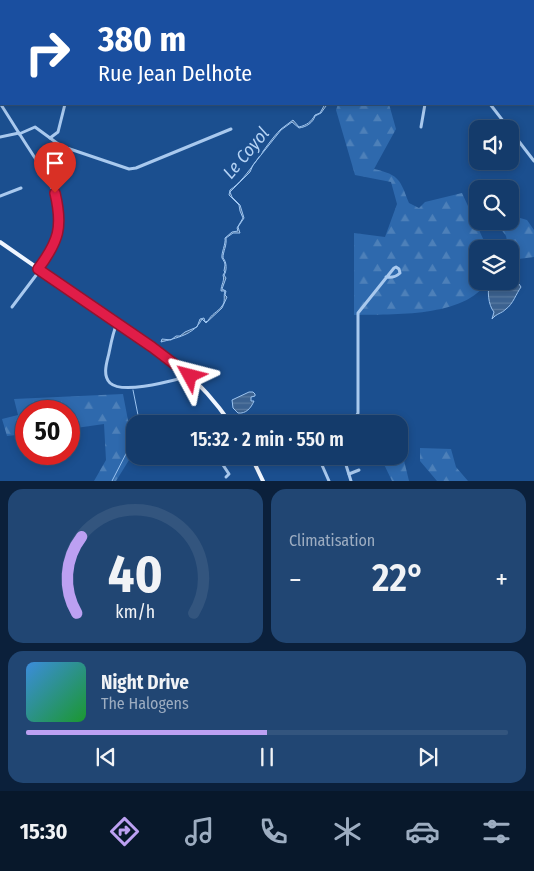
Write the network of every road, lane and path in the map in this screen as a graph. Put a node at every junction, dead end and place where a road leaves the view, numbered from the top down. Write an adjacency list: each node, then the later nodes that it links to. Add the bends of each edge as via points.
1 (1, 105): 7 (street)
2 (65, 105): 9 (street, via 58,132)
3 (424, 105): 5 (street)
4 (491, 105): 10 (street)
5 (421, 127)
6 (231, 129): 9 (street, via 136,168 60,146)
7 (19, 133): 8 (street); 9 (street, via 35,127); 14 (street, via 55,193 60,212 55,242)
8 (0, 138)
9 (50, 138)
10 (534, 160)
11 (22, 188): 12 (street)
12 (0, 196)
13 (0, 242): 14 (main road)
14 (39, 270): 16 (street); 17 (main road)
15 (386, 277): 20 (street, via 358,313)
16 (12, 308)
17 (117, 323): 18 (main road); 18 (street, via 106,368 111,384 132,387)
18 (190, 376): 19 (main road)
19 (225, 415)
20 (357, 415)
21 (223, 465): 27 (street, via 229,474)
22 (255, 465): 28 (main road)
23 (322, 465): 29 (street)
24 (344, 465): 26 (street)
25 (359, 470): 26 (street)
26 (349, 474): 30 (street)
27 (226, 477)
28 (263, 481)
29 (328, 481)
30 (351, 481)

